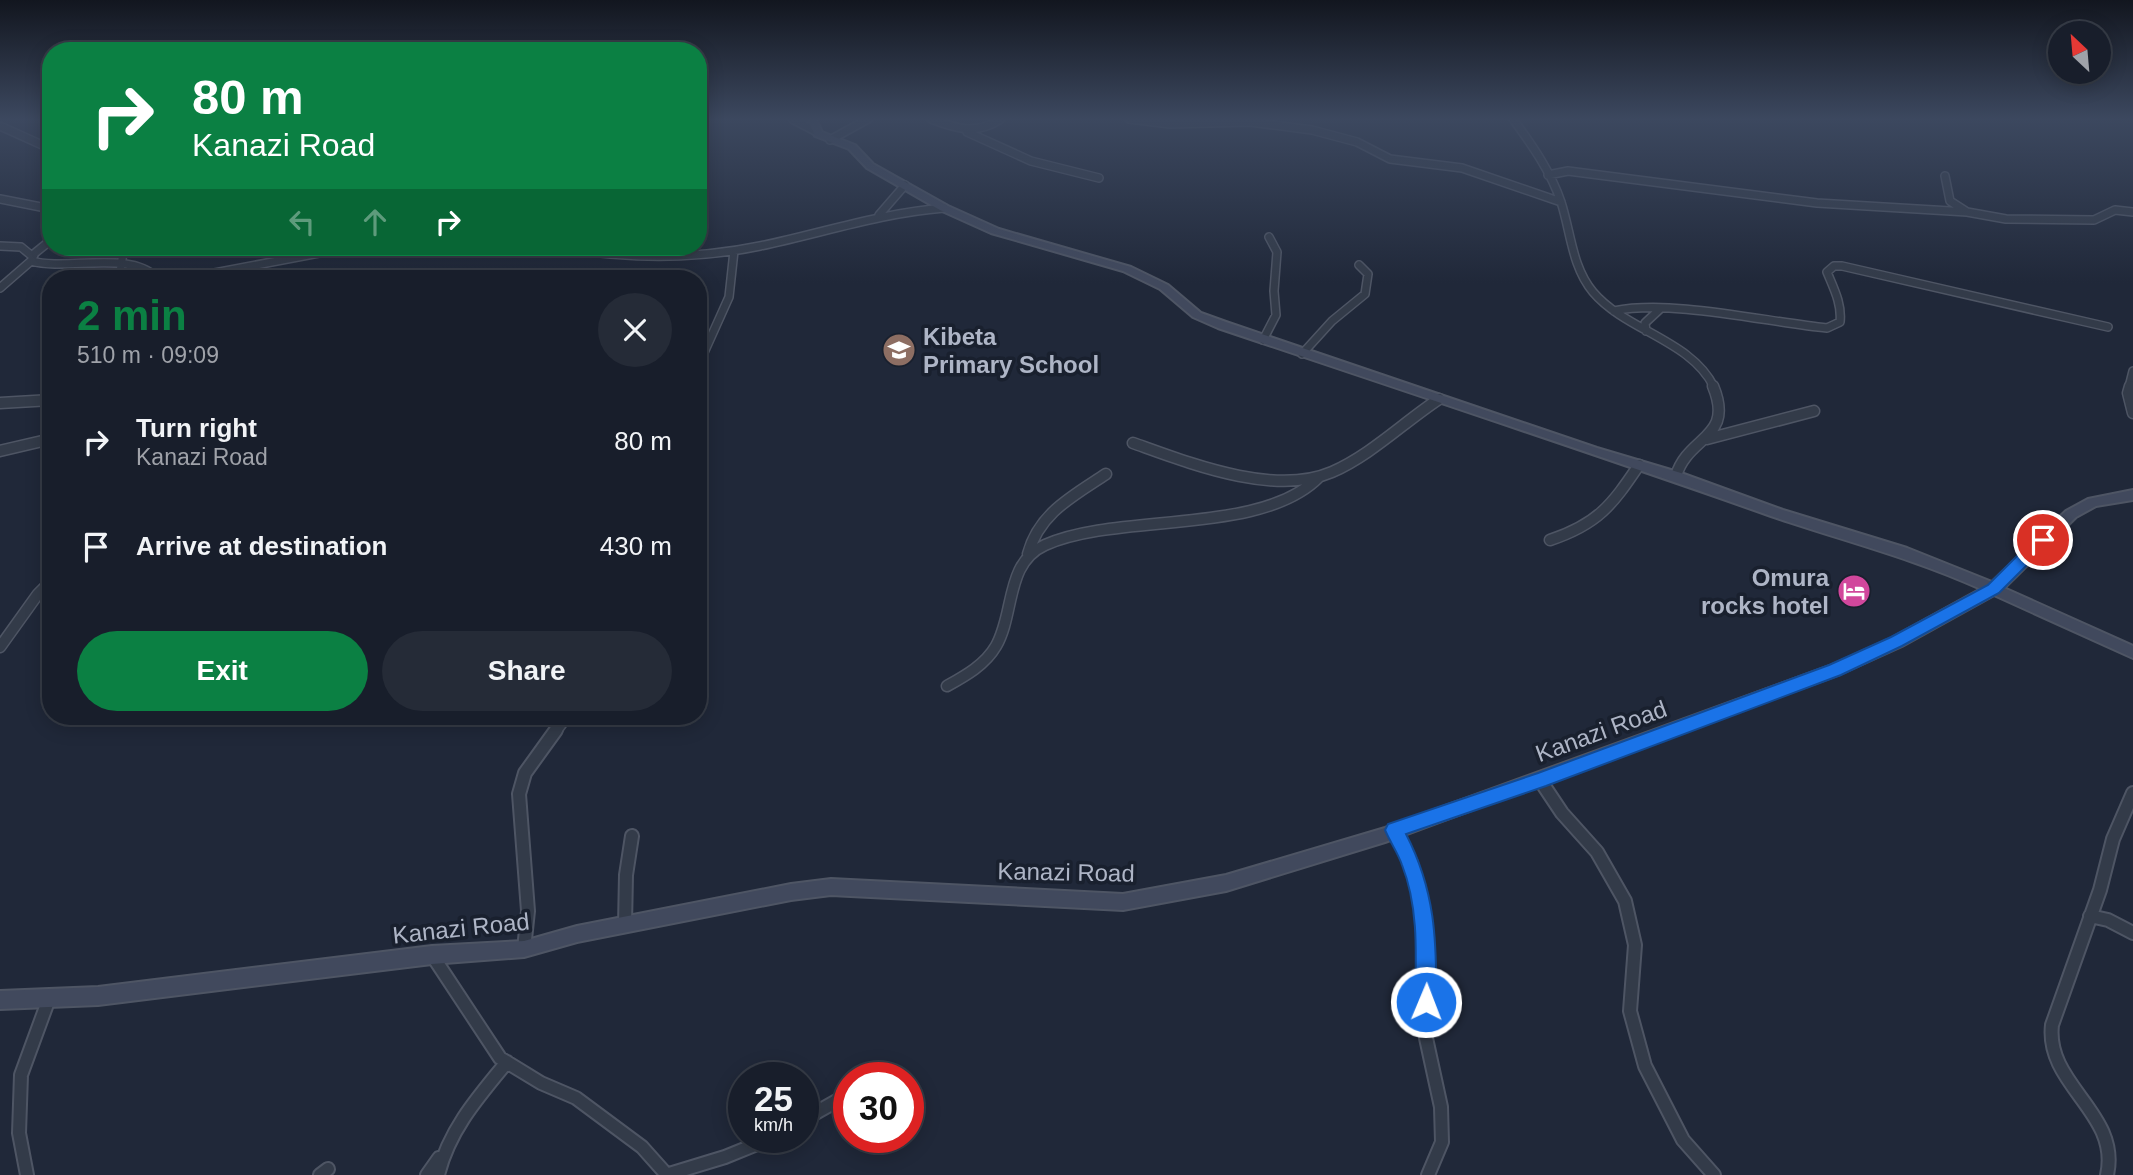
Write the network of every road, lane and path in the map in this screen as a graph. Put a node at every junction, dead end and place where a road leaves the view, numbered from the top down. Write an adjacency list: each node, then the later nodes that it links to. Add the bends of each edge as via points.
1 (884, 174): 9 (main road)
2 (1081, 174): 8 (street)
3 (1479, 174): 11 (street)
4 (1554, 174): 6 (street)
5 (1591, 174): 14 (street, via 1817,202)
6 (1548, 175): 11 (street)
7 (1945, 176): 14 (street, via 1950,201)
8 (1099, 178)
9 (905, 185): 13 (main road); 16 (street)
10 (0, 199): 12 (street)
11 (1561, 202): 34 (street, via 1573,258 1600,300)
12 (42, 207)
13 (944, 208): 16 (street); 37 (main road, via 1004,234 1127,269 1164,287 1205,319)
14 (1967, 212): 15 (street, via 2006,219 2094,220 2115,210)
15 (2133, 212)
16 (878, 216): 20 (street)
17 (1269, 237): 37 (street, via 1276,252 1276,315)
18 (0, 246): 26 (street, via 20,247)
19 (42, 249): 26 (street)
20 (734, 251): 21 (street); 38 (street, via 736,269 728,304)
21 (707, 252)
22 (124, 256): 27 (street)
23 (304, 256): 31 (street)
24 (604, 256): 25 (street)
25 (630, 256)
26 (32, 259): 27 (street, via 52,265); 32 (street)
27 (123, 265): 29 (street); 30 (street)
28 (1359, 265): 39 (street, via 1367,274 1364,294)
29 (121, 270)
30 (150, 270)
31 (230, 270)
32 (0, 288)
33 (1660, 309): 34 (street, via 1625,307); 35 (street, via 1827,328 1840,323 1841,317 1827,272 1842,266); 36 (street, via 1646,323)
34 (1614, 311): 36 (street)
35 (2108, 327)
36 (1646, 331): 46 (street, via 1694,363 1714,385 1719,420)
37 (1263, 340): 39 (main road)
38 (707, 347)
39 (1302, 354): 41 (main road)
40 (2133, 371): 45 (street, via 2128,393)
41 (1439, 399): 50 (main road); 53 (street)
42 (42, 401): 43 (street)
43 (0, 403)
44 (1814, 411): 46 (street)
45 (2133, 413)
46 (1707, 439): 52 (street, via 1678,465)
47 (42, 441): 49 (street)
48 (1133, 443): 53 (street, via 1188,463 1269,479)
49 (0, 451)
50 (1639, 465): 52 (main road); 55 (street, via 1600,518)
51 (1105, 474): 56 (street, via 1052,512 1031,539)
52 (1675, 476): 57 (main road, via 1902,552)
53 (1319, 477): 56 (street, via 1305,490 1251,509 1065,537)
54 (2133, 495): 57 (main road, Kanazi Road, via 2093,502 2071,514)
55 (1550, 540)
56 (1028, 554): 61 (street, via 1018,570 997,643 985,661)
57 (1994, 589): 60 (main road); 63 (main road, Kanazi Road, via 1835,670)
58 (42, 590): 59 (street)
59 (0, 647)
60 (2133, 652)
61 (947, 687)
62 (560, 725): 70 (street, via 525,773 519,794 527,866)
63 (1540, 780): 65 (main road, Kanazi Road); 82 (street, via 1597,852 1625,901 1634,945 1630,1011 1645,1066 1683,1140)
64 (2133, 793): 67 (street, via 2113,839)
65 (1394, 830): 68 (main road, Kanazi Road, via 1226,883 1123,902 831,887); 81 (street, via 1411,863 1425,918 1426,1038 1441,1107 1442,1142)
66 (632, 836): 68 (street, via 625,876)
67 (2090, 916): 69 (street); 83 (street, via 2050,1042 2058,1063 2106,1135)
68 (625, 925): 70 (main road, Kanazi Road)
69 (2133, 933)
70 (524, 949): 71 (main road, Kanazi Road)
71 (432, 955): 72 (main road, Kanazi Road, via 116,994); 74 (street, via 457,997)
72 (50, 996): 73 (main road, Kanazi Road); 77 (street, via 21,1075 19,1133)
73 (0, 1000)
74 (507, 1062): 75 (street, via 466,1111); 80 (street, via 576,1098 642,1147)
75 (443, 1153): 78 (street); 79 (street)
76 (735, 1153): 80 (street)
77 (27, 1175)
78 (427, 1175)
79 (438, 1175)
80 (666, 1175)
81 (1429, 1175)
82 (1714, 1175)
83 (2107, 1175)

